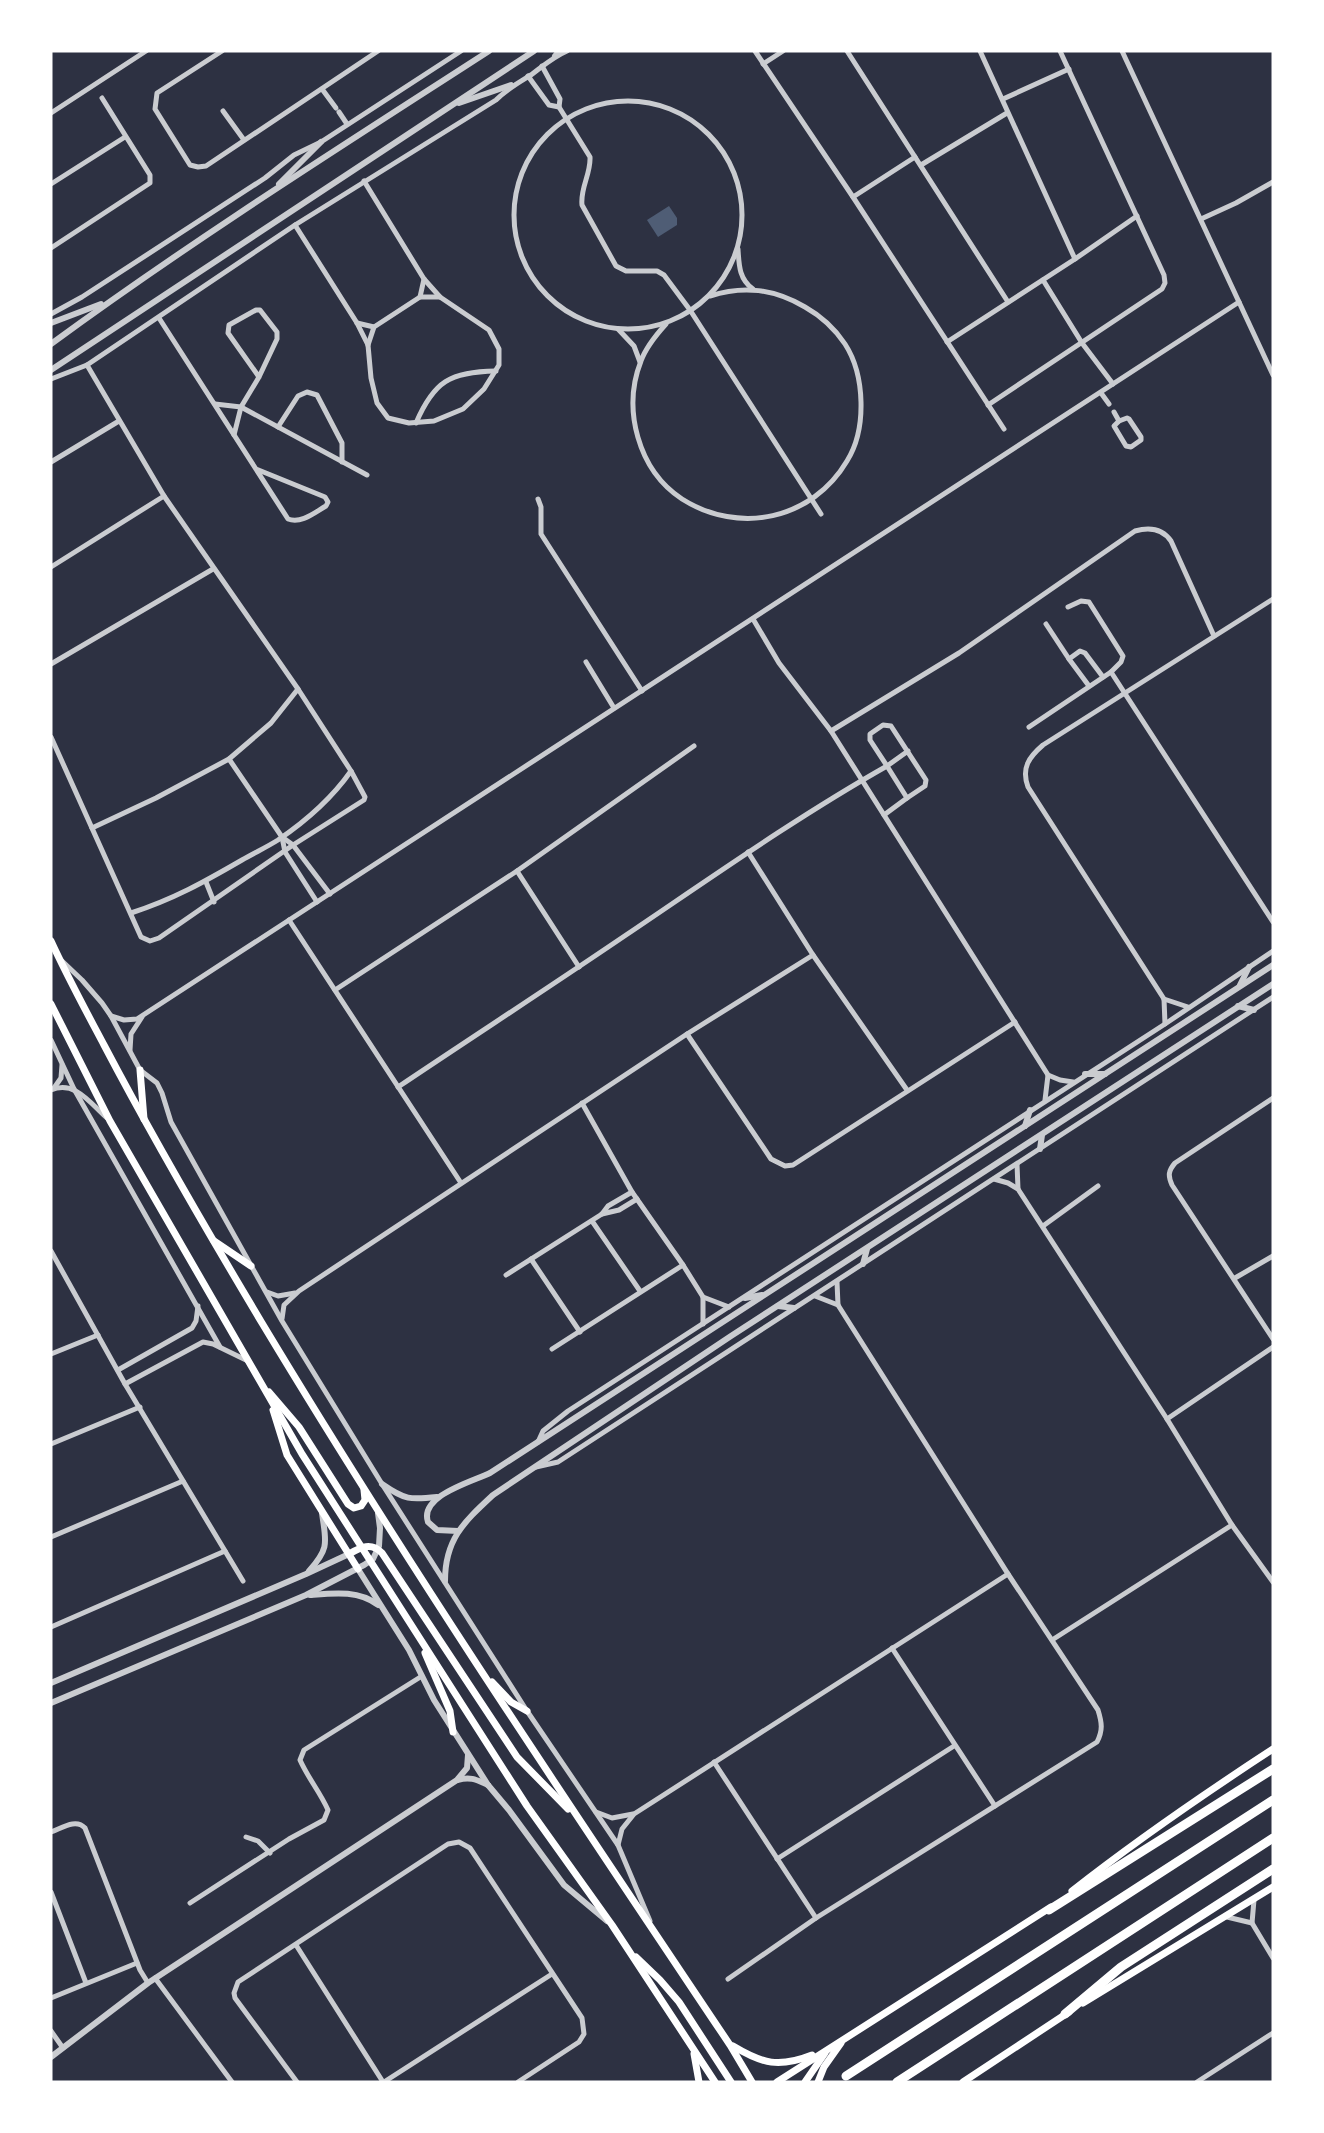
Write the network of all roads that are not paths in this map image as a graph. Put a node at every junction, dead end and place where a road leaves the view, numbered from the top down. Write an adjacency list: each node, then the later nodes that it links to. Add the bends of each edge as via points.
1 (146, 51): 27 (street)
2 (222, 51): 31 (street, via 158,93 155,109 190,165 206,166)
3 (378, 51): 20 (street)
4 (461, 51): 29 (street)
5 (489, 51): 38 (street)
6 (534, 51): 23 (street)
7 (567, 51): 14 (street)
8 (755, 51): 15 (street)
9 (783, 51): 15 (street)
10 (847, 51): 33 (street)
11 (980, 51): 22 (street)
12 (1060, 51): 17 (street)
13 (1122, 51): 41 (street)
14 (557, 54): 16 (street)
15 (763, 64): 39 (street)
16 (542, 66): 18 (street); 24 (street, via 560,99)
17 (1069, 69): 22 (street); 40 (street)
18 (528, 76): 19 (street); 24 (street, via 549,105)
19 (511, 85): 23 (street); 35 (street, via 496,100)
20 (322, 89): 29 (street); 31 (street)
21 (102, 98): 30 (street)
22 (1003, 99): 26 (street)
23 (450, 106): 69 (street)
24 (559, 107): 28 (street)
25 (223, 111): 31 (street)
26 (1007, 112): 34 (street); 45 (street)
27 (51, 113)
28 (567, 119): 44 (street, via 591,107 627,101 673,110 697,124 717,143 732,166 741,193); 55 (street, via 590,157 582,206 616,266 626,271 657,271 664,275); 62 (street, via 544,136 517,184 513,211 515,239 524,265 539,288 559,307 584,321)
29 (347, 124): 32 (street)
30 (125, 137): 37 (street); 43 (street, via 150,175 150,183)
31 (244, 141)
32 (321, 142): 38 (street); 56 (street, via 302,150 265,178)
33 (915, 157): 34 (street); 39 (street)
34 (921, 165): 53 (street)
35 (364, 181): 42 (street); 46 (street)
36 (1273, 182): 41 (street)
37 (51, 184)
38 (271, 192): 52 (street)
39 (853, 197): 63 (street)
40 (1137, 216): 45 (street); 64 (street, via 1165,283 1162,289)
41 (1201, 219): 54 (street)
42 (295, 225): 57 (street); 59 (street)
43 (51, 248)
44 (738, 248): 48 (street, via 741,275); 51 (street)
45 (1075, 259): 47 (street)
46 (424, 279): 49 (street); 50 (street)
47 (1043, 280): 53 (street); 64 (street)
48 (755, 290): 51 (street, via 740,289); 93 (street, via 789,298 821,317 845,345 860,380 861,426 849,460 831,484)
49 (420, 297): 50 (street); 61 (street)
50 (440, 297): 70 (street, via 489,330 499,349)
51 (709, 297): 55 (street)
52 (112, 299): 58 (street); 65 (street)
53 (1008, 302): 63 (street)
54 (1239, 302): 71 (street); 74 (street)
55 (690, 310): 60 (street); 93 (street)
56 (51, 314)
57 (159, 318): 68 (street); 76 (street)
58 (51, 323)
59 (357, 323): 61 (street); 66 (street)
60 (667, 323): 62 (street); 67 (street)
61 (374, 327): 66 (street)
62 (618, 329): 67 (street, via 634,346)
63 (946, 342): 78 (street)
64 (1082, 343): 74 (street); 78 (street)
65 (51, 344)
66 (368, 345): 83 (street, via 377,403 388,418)
67 (640, 362): 93 (street, via 632,405 636,434 650,467 675,495 694,507 729,518 763,518 792,510)
68 (87, 365): 73 (street); 81 (street)
69 (51, 370)
70 (496, 370): 83 (street, via 484,389 463,409 434,421); 83 (street, via 474,371 444,381 426,399)
71 (1273, 375)
72 (259, 377): 72 (street, via 277,339 277,332 260,310 228,328); 79 (street)
73 (51, 379)
74 (1113, 384): 75 (street)
75 (1101, 393): 77 (street); 99 (street)
76 (215, 404): 79 (street); 86 (street)
77 (1109, 404)
78 (988, 405): 85 (street)
79 (241, 407): 84 (street); 86 (street)
80 (1114, 412): 82 (street)
81 (119, 421): 87 (street); 91 (street)
82 (1119, 421): 82 (street, via 1130,419 1141,440 1126,446 1114,426)
83 (416, 423)
84 (278, 427): 88 (street); 88 (street, via 297,396 312,392 342,443)
85 (1004, 429)
86 (234, 435): 89 (street)
87 (51, 462)
88 (342, 462): 90 (street)
89 (256, 469): 89 (street, via 288,519 302,520 328,502 325,497)
90 (367, 475)
91 (164, 496): 95 (street); 96 (street)
92 (537, 499): 109 (street, via 541,507 541,534)
93 (811, 499): 94 (street)
94 (821, 514)
95 (51, 567)
96 (213, 568): 104 (street); 108 (street)
97 (1273, 599): 101 (street)
98 (1068, 607): 105 (street, via 1089,602 1124,656)
99 (753, 619): 109 (street); 113 (street, via 779,663)
100 (1046, 624): 102 (street)
101 (1214, 636): 110 (street); 113 (street, via 1166,534 1144,528 959,653)
102 (1069, 659): 106 (street, via 1083,651); 107 (street)
103 (586, 662): 111 (street)
104 (51, 664)
105 (1111, 672): 106 (street); 110 (street)
106 (1102, 677): 107 (street)
107 (1089, 686): 112 (street)
108 (298, 689): 117 (street, via 272,723); 119 (street)
109 (642, 691): 111 (street)
110 (1127, 693): 135 (street); 147 (street, via 1043,745 1031,756 1024,777)
111 (614, 708): 130 (street)
112 (1029, 727)
113 (831, 731): 120 (street)
114 (51, 737): 123 (street)
115 (694, 746): 128 (street)
116 (908, 751): 118 (street); 118 (street, via 891,726 883,725 870,734 870,741); 121 (street, via 926,784)
117 (229, 759): 123 (street); 124 (street)
118 (887, 766): 120 (street); 121 (street)
119 (351, 771): 124 (street, via 339,789); 125 (street, via 365,794 364,800)
120 (861, 780): 122 (street); 127 (street)
121 (907, 798): 122 (street)
122 (884, 815): 154 (street)
123 (92, 828): 133 (street)
124 (282, 837): 125 (street); 126 (street); 129 (street)
125 (293, 845): 126 (street); 130 (street)
126 (285, 852): 131 (street); 132 (street)
127 (748, 852): 138 (street); 141 (street)
128 (517, 871): 141 (street); 145 (street)
129 (206, 882): 131 (street); 133 (street)
130 (330, 894): 132 (street)
131 (214, 902): 133 (street, via 150,941 141,937)
132 (317, 902): 134 (street)
133 (131, 913)
134 (289, 920): 145 (street); 152 (street)
135 (1273, 921)
136 (51, 941): 139 (main road)
137 (1273, 951): 142 (street)
138 (813, 955): 156 (street); 168 (street)
139 (59, 959): 153 (street); 174 (main road)
140 (1273, 966): 144 (street)
141 (579, 967): 165 (street)
142 (1249, 967): 144 (street); 150 (street)
143 (1273, 984): 149 (street)
144 (1239, 987): 162 (street)
145 (335, 990): 165 (street)
146 (1273, 998): 151 (street)
147 (1164, 999): 150 (street); 155 (street)
148 (51, 1004): 173 (main road)
149 (1238, 1006): 151 (street); 176 (street)
150 (1188, 1007): 155 (street)
151 (1254, 1010): 177 (street)
152 (145, 1014): 153 (street, via 131,1020); 158 (street, via 131,1034)
153 (111, 1016): 158 (street)
154 (1015, 1022): 163 (street); 168 (street)
155 (1165, 1024): 161 (street)
156 (687, 1034): 168 (street, via 771,1159 785,1166 794,1165); 171 (street)
157 (51, 1040): 159 (street)
158 (130, 1051): 160 (street)
159 (60, 1058): 166 (street, via 62,1073); 167 (street)
160 (140, 1070): 174 (main road); 196 (street, via 157,1083 171,1122)
161 (1085, 1074): 162 (street); 164 (street)
162 (1106, 1074): 175 (street)
163 (1048, 1075): 164 (street); 170 (street)
164 (1073, 1082): 170 (street)
165 (398, 1087): 180 (street)
166 (53, 1089): 167 (street)
167 (74, 1089): 173 (street); 208 (street)
168 (908, 1090)
169 (1273, 1098): 198 (street, via 1170,1169 1172,1185)
170 (1045, 1100): 172 (street)
171 (582, 1103): 180 (street); 183 (street)
172 (1030, 1110): 175 (street); 206 (street)
173 (110, 1121): 221 (main road)
174 (144, 1121): 188 (main road)
175 (1025, 1127): 203 (street)
176 (1041, 1135): 177 (street); 189 (street)
177 (1040, 1149): 178 (street)
178 (1017, 1164): 179 (street); 182 (street)
179 (994, 1179): 182 (street); 194 (street)
180 (461, 1183): 201 (street)
181 (1098, 1186): 187 (street)
182 (1018, 1189): 187 (street)
183 (632, 1192): 184 (street); 185 (street)
184 (637, 1199): 185 (street, via 619,1210); 195 (street)
185 (602, 1214): 186 (street)
186 (592, 1221): 192 (street); 202 (street)
187 (1043, 1226): 227 (street)
188 (212, 1240): 196 (main road); 233 (main road)
189 (867, 1249): 194 (street); 209 (street)
190 (51, 1251): 193 (street)
191 (1273, 1256): 198 (street)
192 (531, 1259): 197 (street); 214 (street)
193 (54, 1263): 215 (street)
194 (863, 1264): 199 (street)
195 (684, 1265): 202 (street); 205 (street)
196 (251, 1266): 200 (street)
197 (506, 1275)
198 (1234, 1278): 216 (street)
199 (837, 1282): 204 (street); 207 (street)
200 (265, 1290): 201 (street, via 278,1296); 212 (street)
201 (299, 1291): 212 (street, via 283,1307)
202 (640, 1291): 214 (street)
203 (765, 1295): 206 (street); 229 (street)
204 (815, 1296): 207 (street); 211 (street)
205 (703, 1297): 210 (street); 213 (street)
206 (745, 1298): 210 (street)
207 (838, 1305): 247 (street)
208 (198, 1306): 217 (street); 222 (street, via 192,1328)
209 (778, 1306): 211 (street); 230 (street)
210 (730, 1308): 213 (street)
211 (794, 1308): 230 (street, via 558,1462)
212 (282, 1321): 232 (street)
213 (704, 1324): 229 (street, via 553,1421)
214 (580, 1332): 219 (street)
215 (98, 1335): 220 (street); 222 (street)
216 (1273, 1339)
217 (220, 1347): 221 (street); 224 (street, via 198,1343)
218 (1273, 1347): 227 (street)
219 (552, 1350)
220 (51, 1354)
221 (248, 1361): 223 (main road)
222 (118, 1370): 224 (street)
223 (259, 1381): 225 (main road); 233 (main road, via 294,1420 350,1506 363,1505)
224 (125, 1384): 226 (street)
225 (272, 1401): 236 (main road, via 287,1455); 240 (main road)
226 (140, 1407): 228 (street); 231 (street)
227 (1167, 1419): 237 (street)
228 (51, 1443)
229 (537, 1443): 234 (street, via 490,1473)
230 (534, 1467): 238 (street, via 494,1495)
231 (183, 1481): 239 (street); 242 (street)
232 (382, 1484): 234 (street, via 400,1496); 249 (street)
233 (364, 1487): 235 (main road)
234 (438, 1497): 238 (street, via 426,1511 428,1522 437,1530)
235 (375, 1504): 241 (street, via 380,1528); 257 (main road)
236 (321, 1509): 243 (main road); 246 (street, via 325,1549)
237 (1232, 1525): 250 (street); 255 (street)
238 (458, 1531): 249 (street, via 447,1556)
239 (51, 1537)
240 (361, 1547): 241 (main road); 243 (main road); 244 (main road)
241 (378, 1549): 244 (street); 274 (main road, via 518,1756)
242 (225, 1551): 248 (street); 253 (street)
243 (349, 1554): 245 (main road); 246 (street)
244 (371, 1561): 245 (street); 254 (main road)
245 (358, 1569): 251 (street); 252 (street)
246 (306, 1574): 259 (street)
247 (1008, 1574): 255 (street); 256 (street)
248 (243, 1581)
249 (445, 1581): 261 (street)
250 (1273, 1582)
251 (306, 1595): 252 (street, via 354,1594); 260 (street)
252 (384, 1610): 258 (street)
253 (51, 1627)
254 (418, 1637): 262 (main road, via 450,1711); 290 (main road, via 527,1806)
255 (1052, 1640): 271 (street, via 1098,1710 1102,1732 1097,1742)
256 (892, 1648): 263 (street); 266 (street)
257 (480, 1670): 261 (main road); 274 (main road)
258 (422, 1676): 262 (street); 279 (street, via 304,1750 300,1760 328,1810 324,1820)
259 (51, 1683)
260 (51, 1703)
261 (526, 1711): 272 (street)
262 (453, 1732): 265 (street)
263 (954, 1746): 271 (street); 280 (street)
264 (1273, 1749): 286 (main road, via 1129,1846)
265 (468, 1755): 268 (street, via 467,1768); 269 (street)
266 (714, 1762): 273 (street); 280 (street)
267 (1273, 1769): 286 (highway)
268 (457, 1780): 269 (street, via 475,1779); 297 (street)
269 (488, 1785): 290 (street, via 564,1884)
270 (1273, 1800): 311 (highway)
271 (995, 1806): 288 (street)
272 (596, 1812): 273 (street, via 612,1818); 278 (street)
273 (634, 1814): 278 (street, via 622,1829)
274 (580, 1822): 291 (main road)
275 (51, 1832): 295 (street, via 75,1823 85,1828)
276 (246, 1837): 279 (street, via 258,1841)
277 (1273, 1838): 323 (highway)
278 (618, 1845): 291 (street)
279 (270, 1853): 285 (street)
280 (777, 1859): 288 (street)
281 (1273, 1869): 302 (highway, via 1121,1967)
282 (1273, 1887): 284 (main road)
283 (51, 1892): 299 (street)
284 (1254, 1900): 287 (main road); 289 (street)
285 (190, 1903)
286 (1049, 1910): 305 (main road)
287 (1227, 1917): 289 (street); 302 (main road)
288 (816, 1918): 298 (street)
289 (1252, 1923): 294 (street)
290 (612, 1925): 293 (main road)
291 (652, 1928): 306 (main road)
292 (296, 1945): 296 (street, via 448,1844 459,1842 470,1848); 313 (street, via 238,1982 234,1993); 314 (street)
293 (628, 1949): 309 (main road); 318 (main road, via 679,2001)
294 (1273, 1958)
295 (137, 1963): 299 (street); 300 (street)
296 (552, 1974): 314 (street); 315 (street, via 582,2018 584,2034 579,2042)
297 (155, 1978): 300 (street); 312 (street)
298 (728, 1979)
299 (86, 1983): 301 (street)
300 (148, 1983): 307 (street)
301 (51, 1998)
302 (1065, 2014): 324 (main road)
303 (51, 2031): 307 (street)
304 (1273, 2032): 325 (street)
305 (844, 2038): 308 (main road); 322 (main road)
306 (730, 2044): 308 (main road, via 773,2064); 319 (main road)
307 (63, 2048): 310 (street)
308 (829, 2048): 320 (main road); 321 (main road)
309 (693, 2049): 316 (main road); 317 (main road)
310 (51, 2057)
311 (846, 2076)
312 (232, 2082)
313 (297, 2082)
314 (384, 2082)
315 (518, 2082)
316 (699, 2082)
317 (715, 2082)
318 (731, 2082)
319 (753, 2082)
320 (777, 2082)
321 (805, 2082)
322 (818, 2082)
323 (897, 2082)
324 (963, 2082)
325 (1197, 2082)

